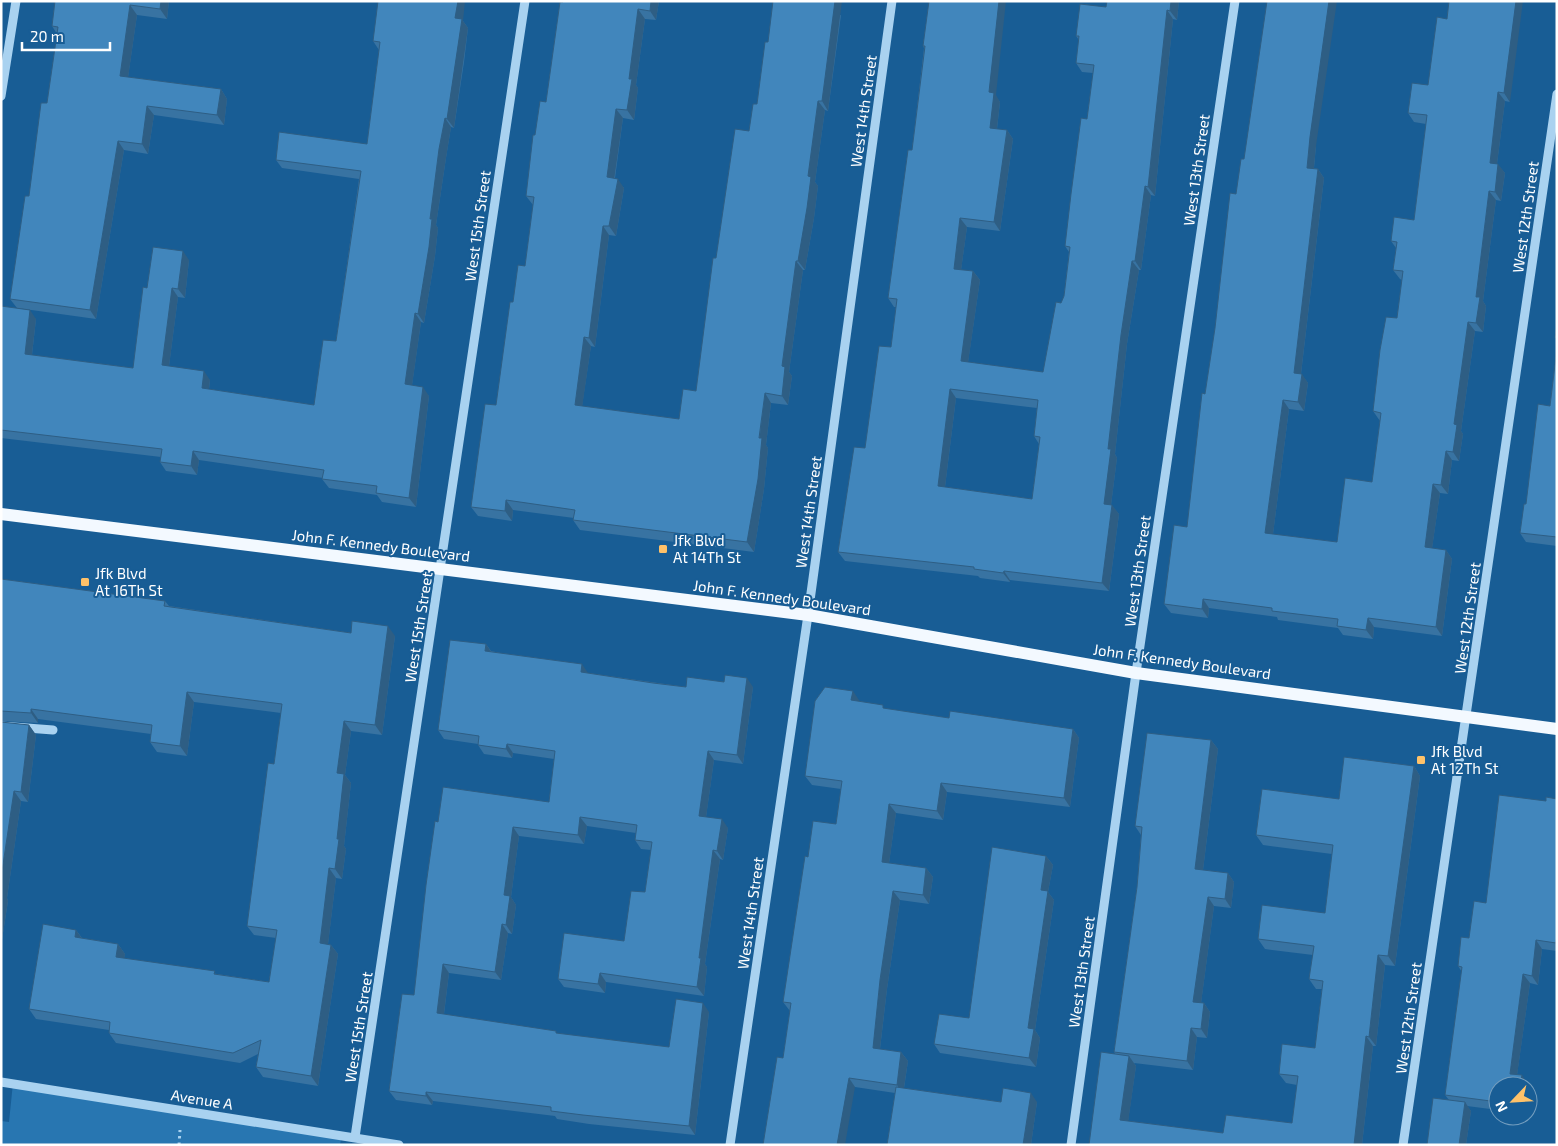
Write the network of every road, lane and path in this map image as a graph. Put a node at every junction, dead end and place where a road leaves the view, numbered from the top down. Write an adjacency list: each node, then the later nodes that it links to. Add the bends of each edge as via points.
1 (16, 1): 6 (street)
2 (525, 1): 8 (street, West 15th Street)
3 (892, 1): 9 (street, West 14th Street)
4 (1235, 1): 10 (street, West 13th Street)
5 (1557, 94): 11 (street, West 12th Street)
6 (1, 96)
7 (1, 514): 8 (main road, John F. Kennedy Boulevard)
8 (440, 569): 9 (main road, John F. Kennedy Boulevard); 16 (street, West 15th Street)
9 (808, 615): 10 (main road, John F. Kennedy Boulevard); 18 (street, West 14th Street)
10 (1136, 673): 11 (main road, John F. Kennedy Boulevard); 19 (street, West 13th Street)
11 (1467, 716): 13 (main road, John F. Kennedy Boulevard); 20 (street, West 12th Street)
12 (1, 726): 14 (street)
13 (1557, 729)
14 (53, 730)
15 (1, 1082): 16 (street, Avenue A)
16 (355, 1137): 17 (street, Avenue A)
17 (399, 1145)
18 (730, 1145)
19 (1071, 1145)
20 (1403, 1145)

